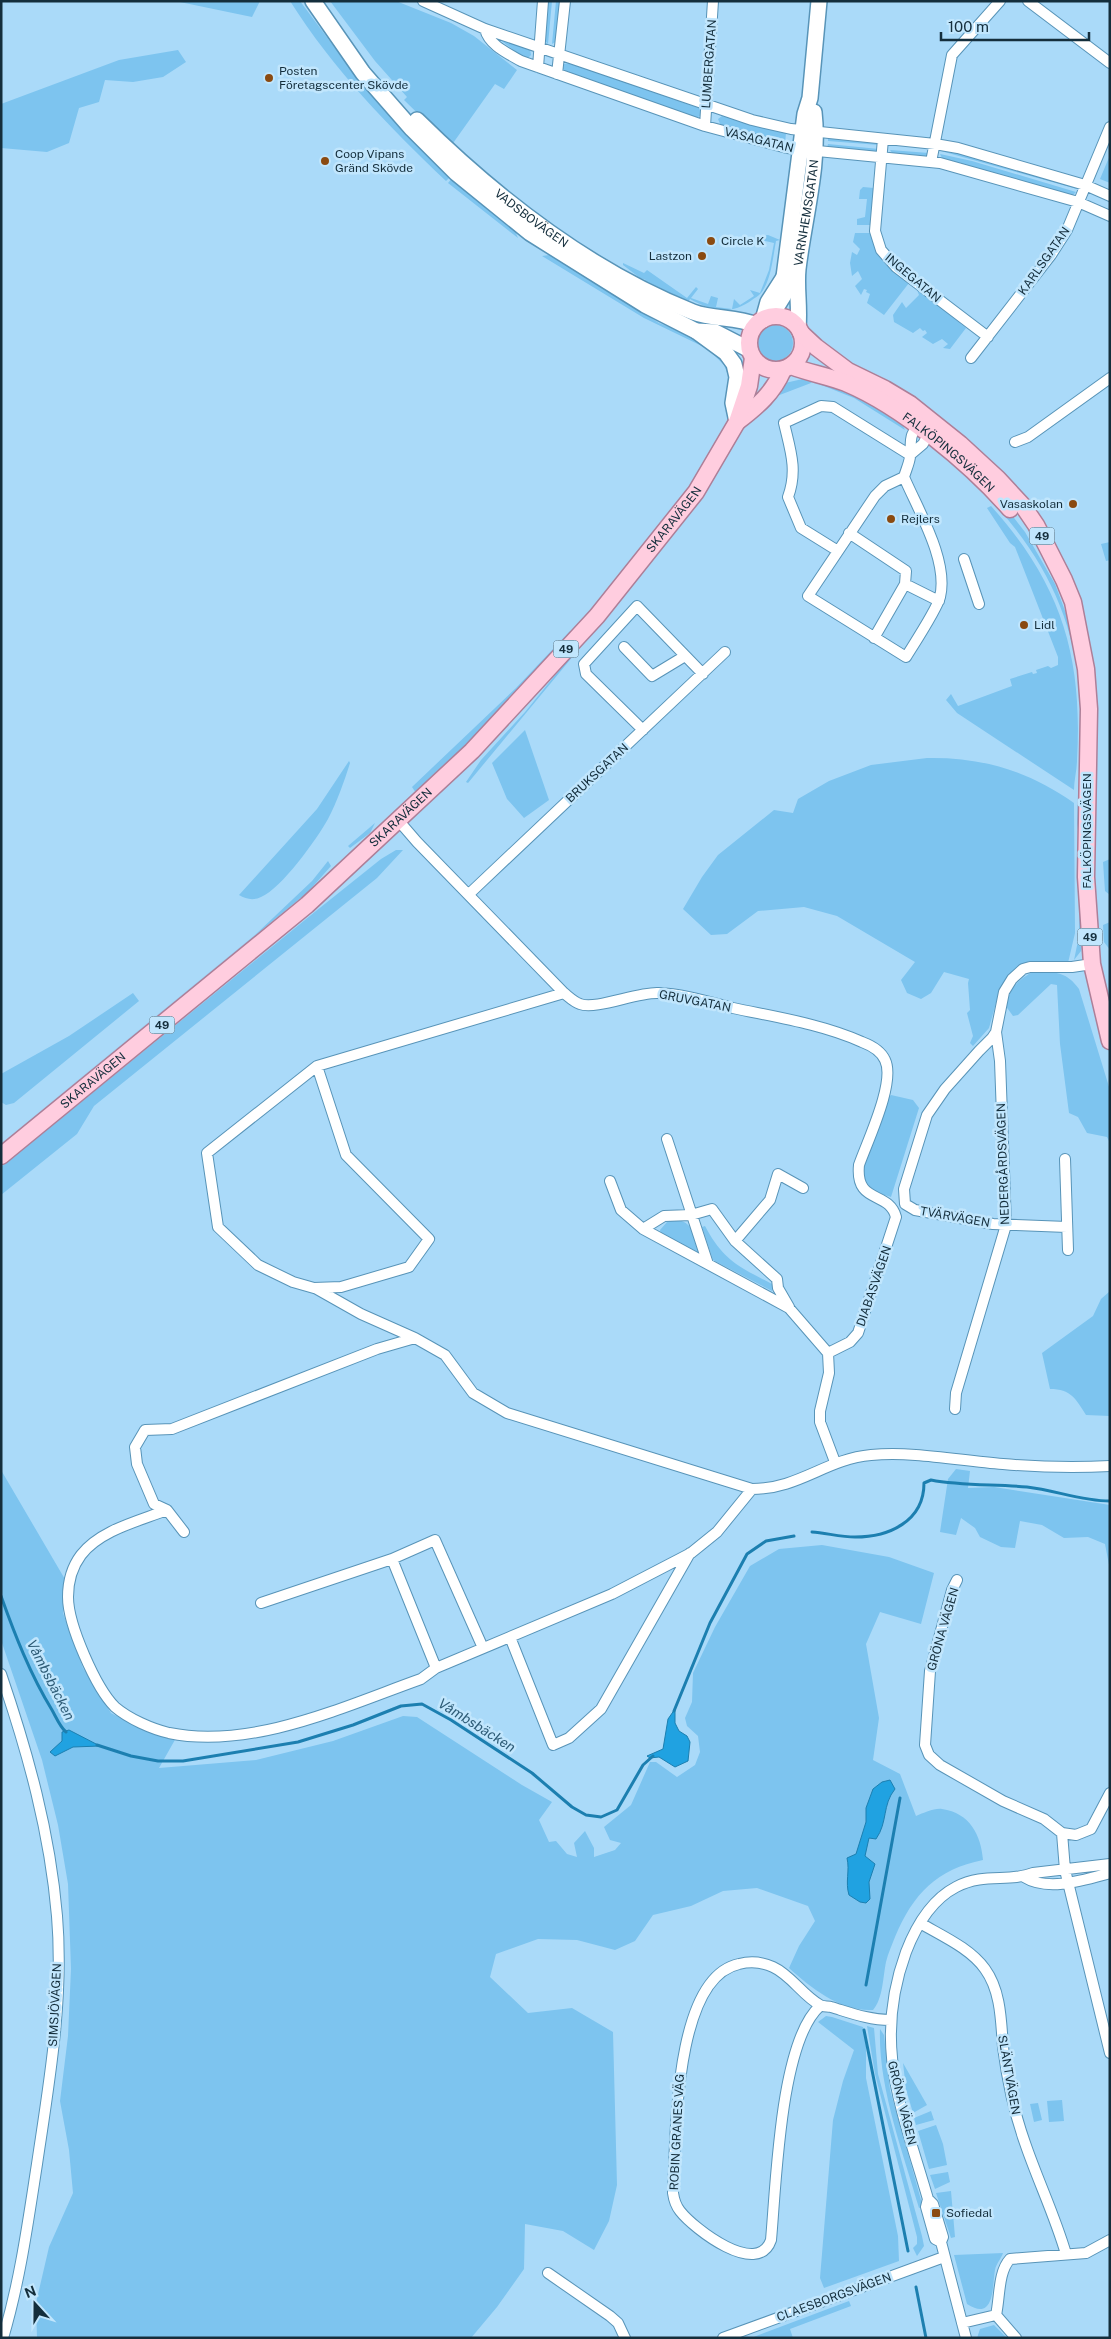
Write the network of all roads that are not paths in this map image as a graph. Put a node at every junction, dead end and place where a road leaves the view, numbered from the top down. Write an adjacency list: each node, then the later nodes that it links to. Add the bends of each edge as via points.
1 (313, 1): 10 (main road, VADSBOVÄGEN)
2 (422, 1): 9 (street, VASAGATAN)
3 (542, 1): 11 (street)
4 (565, 1): 12 (street)
5 (714, 1): 16 (street, LUMBERGATAN)
6 (819, 1): 19 (main road, VARNHEMSGATAN, via 810,98 805,114)
7 (1000, 1): 21 (street, via 952,55)
8 (1028, 1): 13 (street)
9 (485, 29): 11 (street, VASAGATAN); 14 (street, VASAGATAN, via 494,44 521,61)
10 (347, 48): 29 (main road, VADSBOVÄGEN, via 428,131 536,223 609,269 694,313 714,318); 31 (main road, VADSBOVÄGEN, via 363,73 412,129 486,199 570,259 645,305)
11 (539, 48): 12 (street, VASAGATAN); 14 (street)
12 (560, 55): 15 (street); 16 (street, VASAGATAN)
13 (1110, 63)
14 (538, 67): 15 (street, VASAGATAN)
15 (557, 74): 17 (street, VASAGATAN)
16 (706, 106): 17 (street, LUMBERGATAN); 19 (street, VASAGATAN, via 752,120)
17 (705, 126): 22 (street, VASAGATAN)
18 (1110, 127): 25 (street, KARLSGATAN)
19 (808, 131): 20 (street, VASAGATAN); 22 (main road, VARNHEMSGATAN)
20 (883, 139): 21 (street, VASAGATAN); 23 (street, INGEGATAN)
21 (934, 144): 24 (street); 25 (street, VASAGATAN)
22 (807, 151): 23 (street, VASAGATAN); 29 (main road, VARNHEMSGATAN, via 784,277 768,302); 30 (main road, VARNHEMSGATAN, via 797,272)
23 (882, 157): 24 (street, VASAGATAN); 32 (street, INGEGATAN, via 875,231 881,250 896,267)
24 (931, 162): 27 (street, VASAGATAN, via 971,170)
25 (1085, 185): 26 (street, VASAGATAN); 27 (street, KARLSGATAN)
26 (1110, 196)
27 (1078, 202): 28 (street, VASAGATAN); 32 (street, KARLSGATAN, via 1067,230 1051,254)
28 (1110, 216)
29 (763, 320): 30 (main road, 49, via 786,318); 34 (main road, 49, via 750,337)
30 (800, 330): 33 (main road); 37 (main road, FALKÖPINGSVÄGEN / 49, via 816,347)
31 (696, 331): 34 (main road, VADSBOVÄGEN, via 715,332); 39 (main road, VADSBOVÄGEN, via 726,353 734,364 737,385 733,403)
32 (988, 337): 35 (street, KARLSGATAN)
33 (802, 350): 36 (main road, 49, via 800,356); 37 (main road, FALKÖPINGSVÄGEN / 49, via 821,363)
34 (751, 354): 36 (main road, 49, via 759,364); 39 (main road, SKARAVÄGEN / 49, via 749,386)
35 (971, 358)
36 (782, 369): 39 (main road, SKARAVÄGEN / 49, via 754,400 752,411); 40 (main road, FALKÖPINGSVÄGEN / 49, via 847,384)
37 (848, 370): 40 (main road, FALKÖPINGSVÄGEN / 49, via 885,389)
38 (1110, 378): 41 (street, via 1028,437)
39 (738, 422): 56 (main road, SKARAVÄGEN / 49, via 696,492 597,616 472,751)
40 (926, 428): 42 (street, via 909,442); 58 (main road, FALKÖPINGSVÄGEN / 49, via 998,479 1023,506 1036,525 1073,602 1086,669 1089,709 1086,877)
41 (1015, 442)
42 (910, 455): 43 (street); 45 (street, via 833,407 822,406 784,423 794,481 788,496 801,528)
43 (904, 477): 44 (street, via 880,491); 48 (street, via 937,553 941,586)
44 (849, 533): 45 (street); 47 (street, via 906,571)
45 (838, 551): 50 (street, via 808,596)
46 (964, 559): 49 (street)
47 (905, 584): 48 (street); 50 (street)
48 (939, 601): 50 (street, via 906,657)
49 (979, 604)
50 (874, 638)
51 (624, 647): 53 (street, via 652,676)
52 (725, 652): 54 (street, BRUKSGATAN)
53 (685, 656): 54 (street); 55 (street, via 637,606 584,664 586,674)
54 (703, 674): 55 (street, BRUKSGATAN)
55 (643, 730): 57 (street, BRUKSGATAN)
56 (398, 820): 57 (street, GRUVGATAN); 64 (main road, SKARAVÄGEN / 49, via 307,906)
57 (468, 894): 59 (street, GRUVGATAN)
58 (1092, 964): 60 (street, via 1072,968 1038,965 1023,969 1004,992); 61 (main road, FALKÖPINGSVÄGEN / 49)
59 (564, 993): 62 (street); 68 (street, GRUVGATAN, via 581,1004 591,1005 646,993 681,996 790,1021 873,1047 886,1060 888,1075 859,1165 858,1178 862,1188)
60 (996, 1032): 70 (street, NEDERGÅRDSVÄGEN); 70 (street, TVÄRVÄGEN, via 927,1115 904,1189 905,1204 915,1210)
61 (1110, 1041)
62 (317, 1066): 76 (street, via 207,1153 218,1227 258,1265); 76 (street, via 346,1155 428,1239 409,1267 341,1287)
63 (667, 1138): 69 (street)
64 (1, 1156)
65 (1066, 1159): 71 (street)
66 (610, 1181): 72 (street, via 621,1210)
67 (803, 1188): 73 (street, via 778,1174 770,1200)
68 (894, 1211): 79 (street, DIABASVÄGEN, via 894,1228 858,1333 850,1342)
69 (691, 1215): 72 (street, via 664,1216); 73 (street, via 712,1210); 75 (street)
70 (1006, 1225): 71 (street, TVÄRVÄGEN); 80 (street, NEDERGÅRDSVÄGEN, via 956,1393)
71 (1067, 1227): 74 (street)
72 (644, 1229): 75 (street)
73 (735, 1241): 77 (street, via 777,1279 778,1288)
74 (1068, 1250)
75 (708, 1264): 77 (street)
76 (314, 1288): 78 (street)
77 (789, 1308): 79 (street)
78 (415, 1338): 83 (street, via 445,1355 473,1393 507,1413); 84 (street, via 377,1349 172,1429 145,1430 135,1447 137,1464 154,1504)
79 (828, 1353): 81 (street, via 829,1373 820,1422)
80 (955, 1409)
81 (835, 1462): 82 (street, via 890,1455 1004,1464); 83 (street, via 800,1480)
82 (1110, 1466)
83 (752, 1489): 86 (street, via 717,1532)
84 (167, 1510): 85 (street); 92 (street, via 124,1527 91,1545 73,1567 69,1581 67,1599 88,1664 116,1707 140,1722 169,1732 204,1736 238,1734 300,1722 421,1679)
85 (184, 1532)
86 (691, 1553): 90 (street, via 612,1594); 90 (street, via 601,1709 569,1738 553,1745)
87 (392, 1559): 89 (street); 91 (street, via 434,1540); 92 (street)
88 (957, 1580): 95 (street, GRÖNA VÄGEN, via 930,1671 925,1745 929,1755 994,1797 1044,1819)
89 (261, 1603)
90 (510, 1637): 91 (street)
91 (483, 1648): 92 (street)
92 (436, 1668)
93 (1, 1674): 111 (street, SIMSJÖVÄGEN, via 35,1784 47,1842 57,1917 58,1991 51,2066 24,2250)
94 (1110, 1793): 95 (street, via 1091,1829 1076,1834)
95 (1062, 1833): 97 (street)
96 (1110, 1864): 97 (street, GRÖNA VÄGEN)
97 (1066, 1870): 99 (street, GRÖNA VÄGEN); 100 (street)
98 (1110, 1873): 100 (street, GRÖNA VÄGEN)
99 (1024, 1877): 100 (street, GRÖNA VÄGEN, via 1033,1882); 101 (street, GRÖNA VÄGEN, via 995,1876 965,1883 940,1899)
100 (1069, 1883): 104 (street)
101 (920, 1923): 103 (street, GRÖNA VÄGEN, via 897,1977); 106 (street, SLÄNTVÄGEN, via 965,1950 985,1969 994,1987 1018,2121 1052,2207)
102 (820, 2006): 102 (street, ROBIN GRANES VÄG, via 775,1968 750,1962 732,1966 718,1974 708,1985 695,2016 683,2053 673,2193 686,2218 734,2251 762,2253 771,2240 788,2080 801,2038); 103 (street, ROBIN GRANES VÄG)
103 (890, 2020): 107 (street, GRÖNA VÄGEN, via 891,2066 928,2199 926,2207)
104 (1110, 2053)
105 (1110, 2240): 106 (street, via 1086,2252)
106 (1066, 2254): 109 (street, via 1010,2259 1002,2272)
107 (944, 2257): 110 (street, GRÖNA VÄGEN); 113 (street, CLAESBORGSVÄGEN)
108 (548, 2273): 112 (street, via 610,2316 618,2323)
109 (996, 2315): 110 (street); 115 (street)
110 (962, 2323): 114 (street, GRÖNA VÄGEN)
111 (3, 2338)
112 (625, 2338)
113 (723, 2338)
114 (966, 2338)
115 (1016, 2338)

